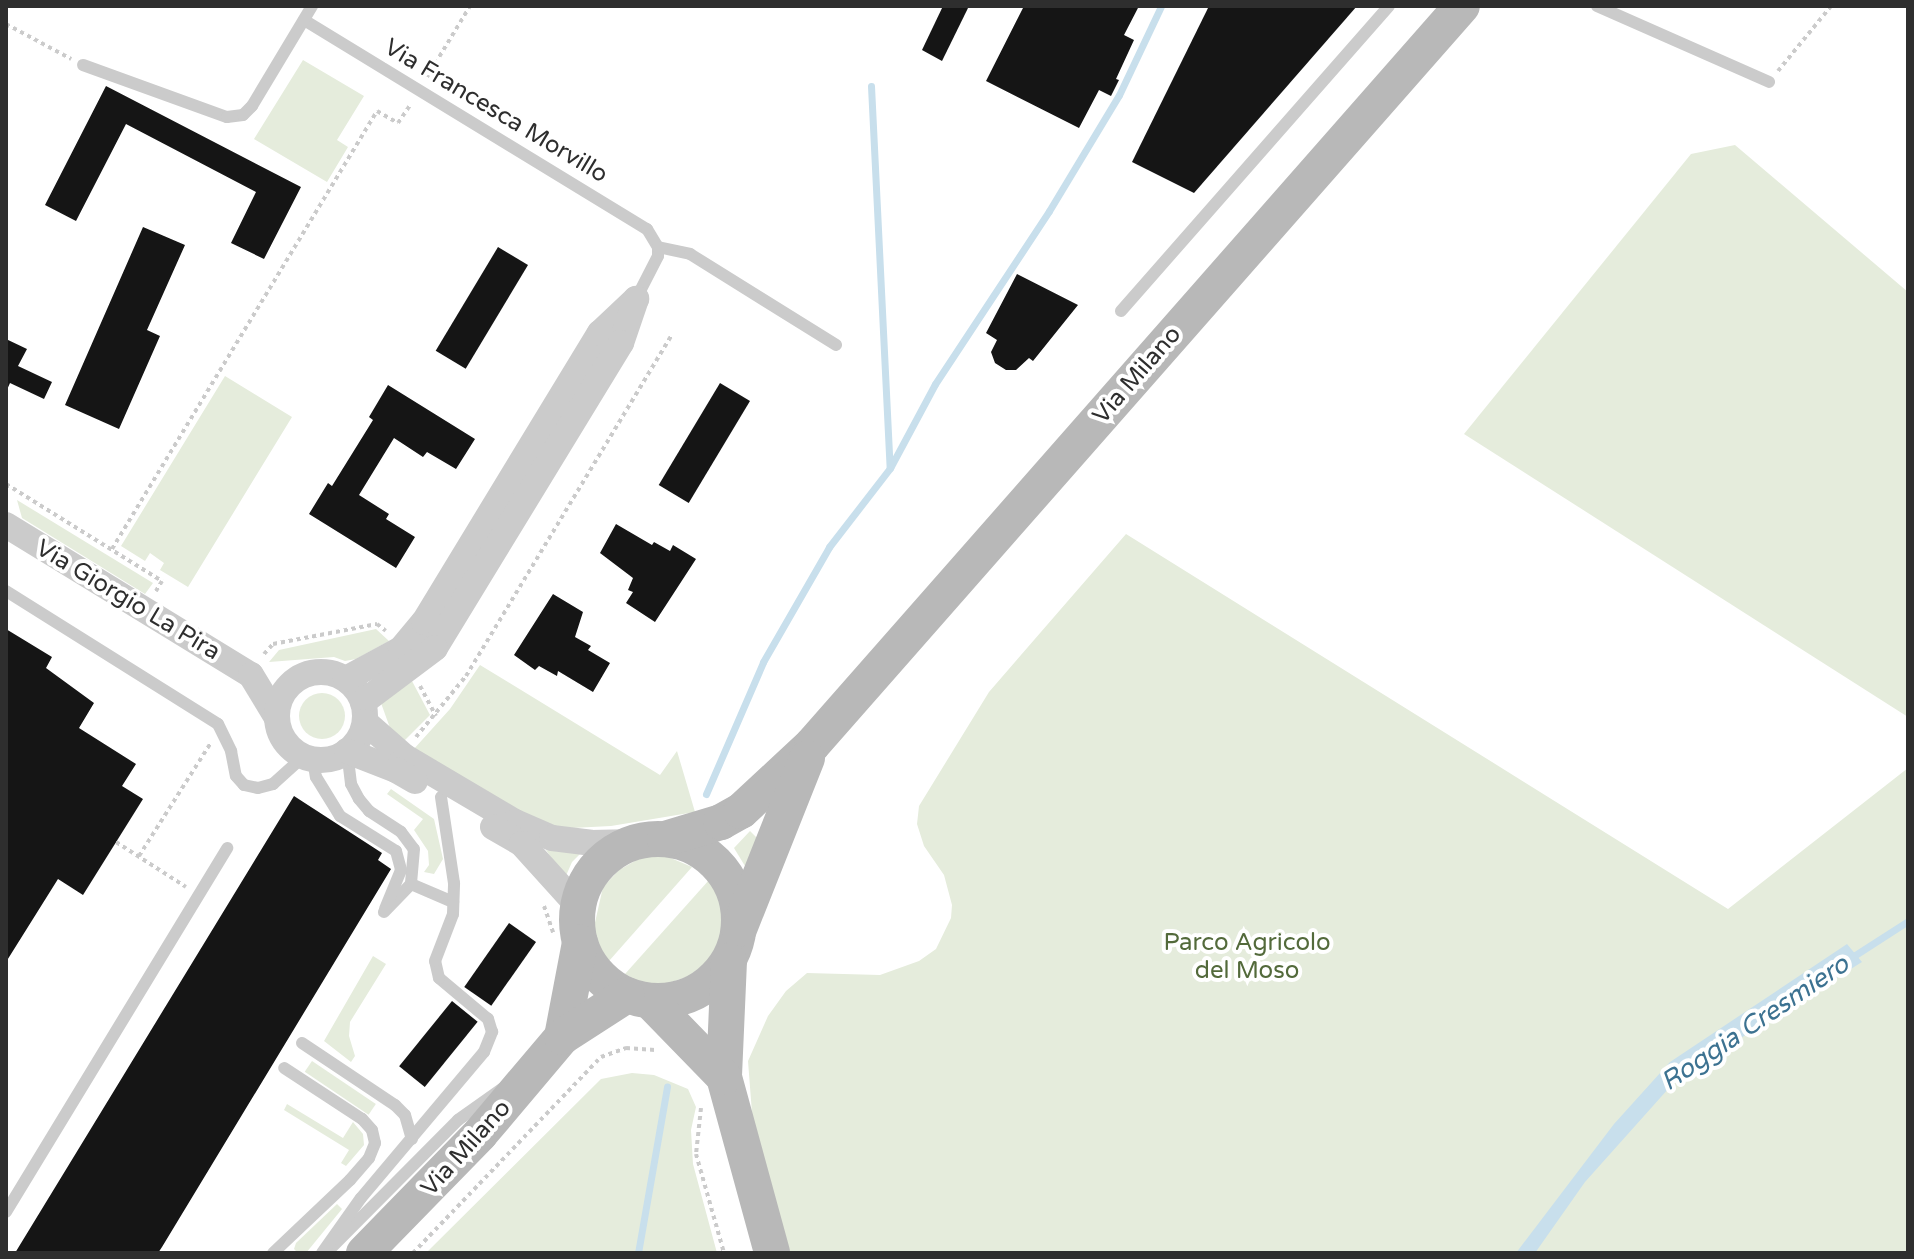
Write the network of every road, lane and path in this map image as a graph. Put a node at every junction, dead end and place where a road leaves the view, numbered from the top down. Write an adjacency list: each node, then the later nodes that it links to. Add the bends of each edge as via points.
1 (312, 6): 7 (lane)
2 (470, 6): 11 (path)
3 (1389, 6): 14 (lane)
4 (1462, 6): 29 (main road, Via Milano)
5 (1597, 6): 10 (lane)
6 (1831, 6): 10 (path)
7 (304, 20): 9 (lane, via 243,115 227,117); 11 (lane, Via Francesca Morvillo)
8 (6, 24): 9 (path)
9 (83, 65)
10 (1769, 82)
11 (419, 90): 12 (lane, Via Francesca Morvillo, via 647,229); 20 (path, via 398,123 377,111)
12 (658, 247): 13 (lane, via 656,265); 16 (lane, via 690,254)
13 (636, 299): 19 (street, via 621,343)
14 (1121, 311)
15 (672, 334): 30 (path, via 466,676)
16 (836, 345)
17 (6, 484): 20 (path)
18 (6, 525): 22 (street, Via Giorgio La Pira)
19 (494, 528): 25 (street, via 401,649); 26 (street, via 435,648)
20 (112, 549): 22 (path, via 162,581)
21 (6, 591): 28 (lane, via 218,724)
22 (144, 610): 23 (street, Via Giorgio La Pira)
23 (251, 675): 24 (street); 27 (street, Via Giorgio La Pira)
24 (302, 676): 25 (street, via 324,671); 27 (street, via 283,693)
25 (346, 679): 26 (street)
26 (364, 712): 30 (street); 31 (street)
27 (277, 718): 32 (street, via 288,745)
28 (224, 734): 32 (lane, via 236,776 244,785 273,784); 38 (path, via 206,747)
29 (812, 745): 35 (main road, Via Milano, via 741,811 721,822); 44 (main road, Via Milano)
30 (401, 754): 35 (street, via 515,822 552,838 591,843)
31 (359, 755): 32 (street); 33 (lane); 33 (lane, via 362,764); 34 (street)
32 (309, 758): 39 (lane, via 340,816 396,851 401,870 384,912)
33 (351, 784): 39 (lane, via 369,811 401,832 414,849)
34 (441, 797): 41 (lane, via 452,855); 42 (street, via 522,844)
35 (651, 840): 42 (main road, Via Milano, via 616,851); 44 (main road, via 706,854 721,869 739,908)
36 (116, 842): 38 (path)
37 (227, 848): 40 (lane)
38 (139, 856): 40 (path)
39 (411, 884): 41 (lane)
40 (199, 895): 53 (lane)
41 (453, 902): 52 (lane, via 435,961 439,978 488,1019 492,1032 484,1052)
42 (561, 904): 43 (main road, Via Milano); 43 (path)
43 (567, 941): 45 (main road, Via Milano, via 597,975); 46 (main road, Via Milano)
44 (734, 946): 45 (main road, Via Milano, via 714,979 695,993 673,1000); 51 (main road)
45 (638, 998): 46 (main road, Via Milano); 51 (main road)
46 (562, 1037): 50 (main road, Via Milano)
47 (302, 1043): 52 (lane, via 395,1105 405,1115)
48 (667, 1056): 57 (path, via 626,1048 601,1057)
49 (284, 1068): 54 (lane, via 362,1119 375,1143 350,1180)
50 (531, 1075): 55 (lane, via 489,1094 458,1120); 56 (main road, Via Milano)
51 (713, 1086): 58 (path, via 696,1154); 59 (main road)
52 (412, 1139): 55 (lane, via 361,1198)
53 (6, 1212)
54 (273, 1253)
55 (324, 1253)
56 (364, 1253)
57 (413, 1253)
58 (724, 1253)
59 (772, 1253)

